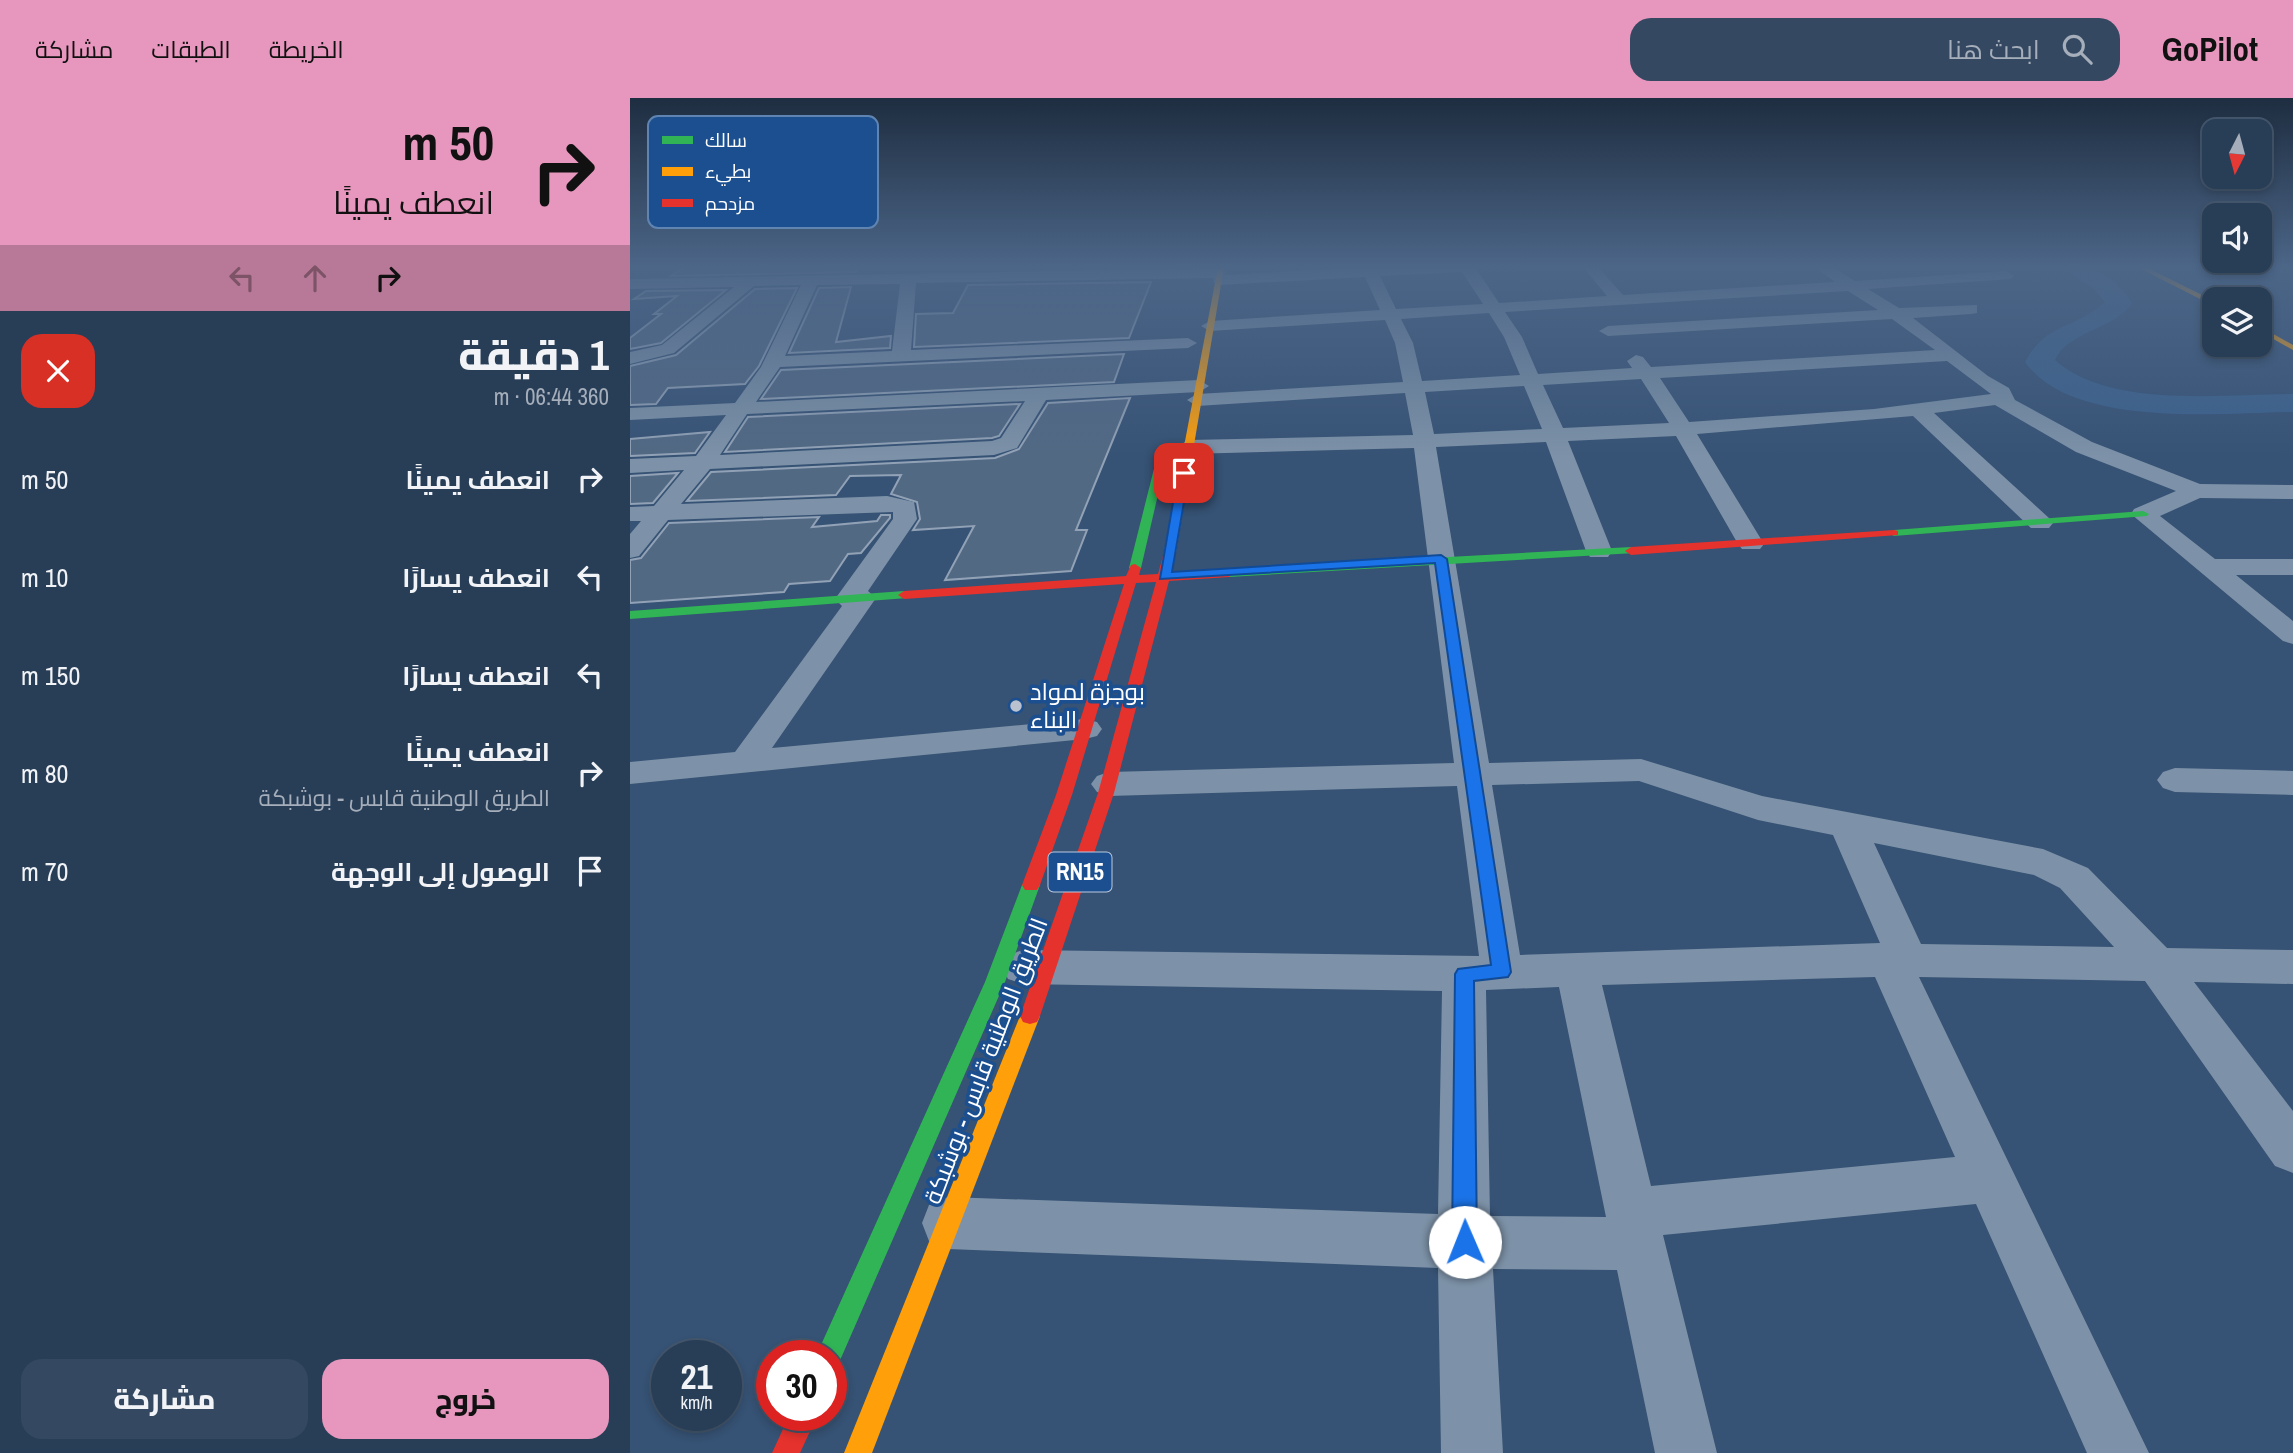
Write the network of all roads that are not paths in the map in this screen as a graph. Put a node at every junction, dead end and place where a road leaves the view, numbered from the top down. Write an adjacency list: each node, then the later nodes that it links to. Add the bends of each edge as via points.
1 (689, 330): 15 (street, via 668,349)
2 (789, 330): 16 (street)
3 (903, 330): 14 (street)
4 (1209, 330): 22 (main road, الطريق الوطنية قابس - بوشبكة / RN15)
5 (1398, 330): 19 (street)
6 (1509, 330): 18 (street)
7 (1620, 330): 9 (street)
8 (1918, 330): 13 (street)
9 (1608, 331): 17 (street)
10 (2272, 336): 12 (main road)
11 (1190, 337): 14 (street); 23 (main road)
12 (2293, 348)
13 (1952, 355): 17 (street); 24 (street, via 2006,396)
14 (901, 356): 16 (street)
15 (630, 358)
16 (774, 362): 25 (street)
17 (1647, 374): 18 (street); 29 (street)
18 (1531, 381): 19 (street); 30 (street)
19 (1414, 386): 20 (street); 31 (street)
20 (1324, 392): 22 (street); 32 (street)
21 (1040, 393): 23 (street); 25 (street); 34 (street, via 1003,446)
22 (1198, 393): 23 (street); 33 (main road, الطريق الوطنية قابس - بوشبكة / RN15)
23 (1176, 394)
24 (2000, 400): 26 (street); 36 (street, via 2084,447)
25 (742, 406): 27 (street); 34 (street)
26 (1917, 410): 29 (street); 41 (street)
27 (630, 414)
28 (1169, 426): 49 (main road, الطريق الوطنية قابس - بوشبكة / RN15)
29 (1681, 429): 30 (street); 42 (street)
30 (1554, 433): 31 (street); 44 (street)
31 (1424, 441): 32 (street); 45 (street)
32 (1321, 443): 33 (street)
33 (1188, 447): 48 (main road, الطريق الوطنية قابس - بوشبكة / RN15)
34 (704, 461): 35 (street); 38 (street)
35 (630, 466)
36 (2197, 491): 37 (street); 40 (street)
37 (2293, 492)
38 (659, 512): 39 (street); 43 (street); 50 (street, via 887,503 905,507 905,519)
39 (630, 514)
40 (2143, 514): 41 (main road); 46 (street)
41 (2040, 523): 42 (main road)
42 (1751, 544): 44 (main road)
43 (630, 550)
44 (1599, 551): 45 (main road)
45 (1441, 559): 48 (main road); 56 (street)
46 (2208, 567): 47 (street); 52 (street)
47 (2293, 567)
48 (1165, 576): 49 (main road); 59 (main road, الطريق الوطنية قابس - بوشبكة / RN15)
49 (1132, 579): 50 (main road); 53 (main road, الطريق الوطنية قابس - بوشبكة / RN15)
50 (856, 599): 51 (main road); 54 (street)
51 (630, 615)
52 (2293, 635)
53 (1085, 729): 54 (street); 63 (main road, الطريق الوطنية قابس - بوشبكة / RN15)
54 (745, 762): 55 (street)
55 (630, 773)
56 (1473, 776): 59 (street); 60 (street, via 1641,770 1731,801); 67 (street)
57 (2175, 780): 58 (street)
58 (2293, 783)
59 (1109, 784): 64 (main road, الطريق الوطنية قابس - بوشبكة / RN15)
60 (1847, 825): 61 (street); 62 (street, via 2060,870 2084,888)
61 (1899, 960): 62 (street); 66 (street); 69 (street)
62 (2157, 965): 65 (street); 68 (street)
63 (1000, 967): 64 (street); 73 (main road, الطريق الوطنية قابس - بوشبكة / RN15)
64 (1049, 967): 67 (street); 70 (main road, الطريق الوطنية قابس - بوشبكة / RN15)
65 (2293, 967)
66 (1577, 971): 67 (street); 71 (street)
67 (1483, 973): 72 (street)
68 (2293, 1150)
69 (1990, 1178): 71 (street); 79 (street)
70 (948, 1223): 72 (street); 76 (main road, الطريق الوطنية قابس - بوشبكة / RN15)
71 (1635, 1228): 72 (street); 78 (street)
72 (1465, 1242): 77 (street)
73 (836, 1340)
74 (796, 1431): 75 (main road)
75 (786, 1453)
76 (858, 1453)
77 (1472, 1453)
78 (1686, 1453)
79 (2118, 1453)

